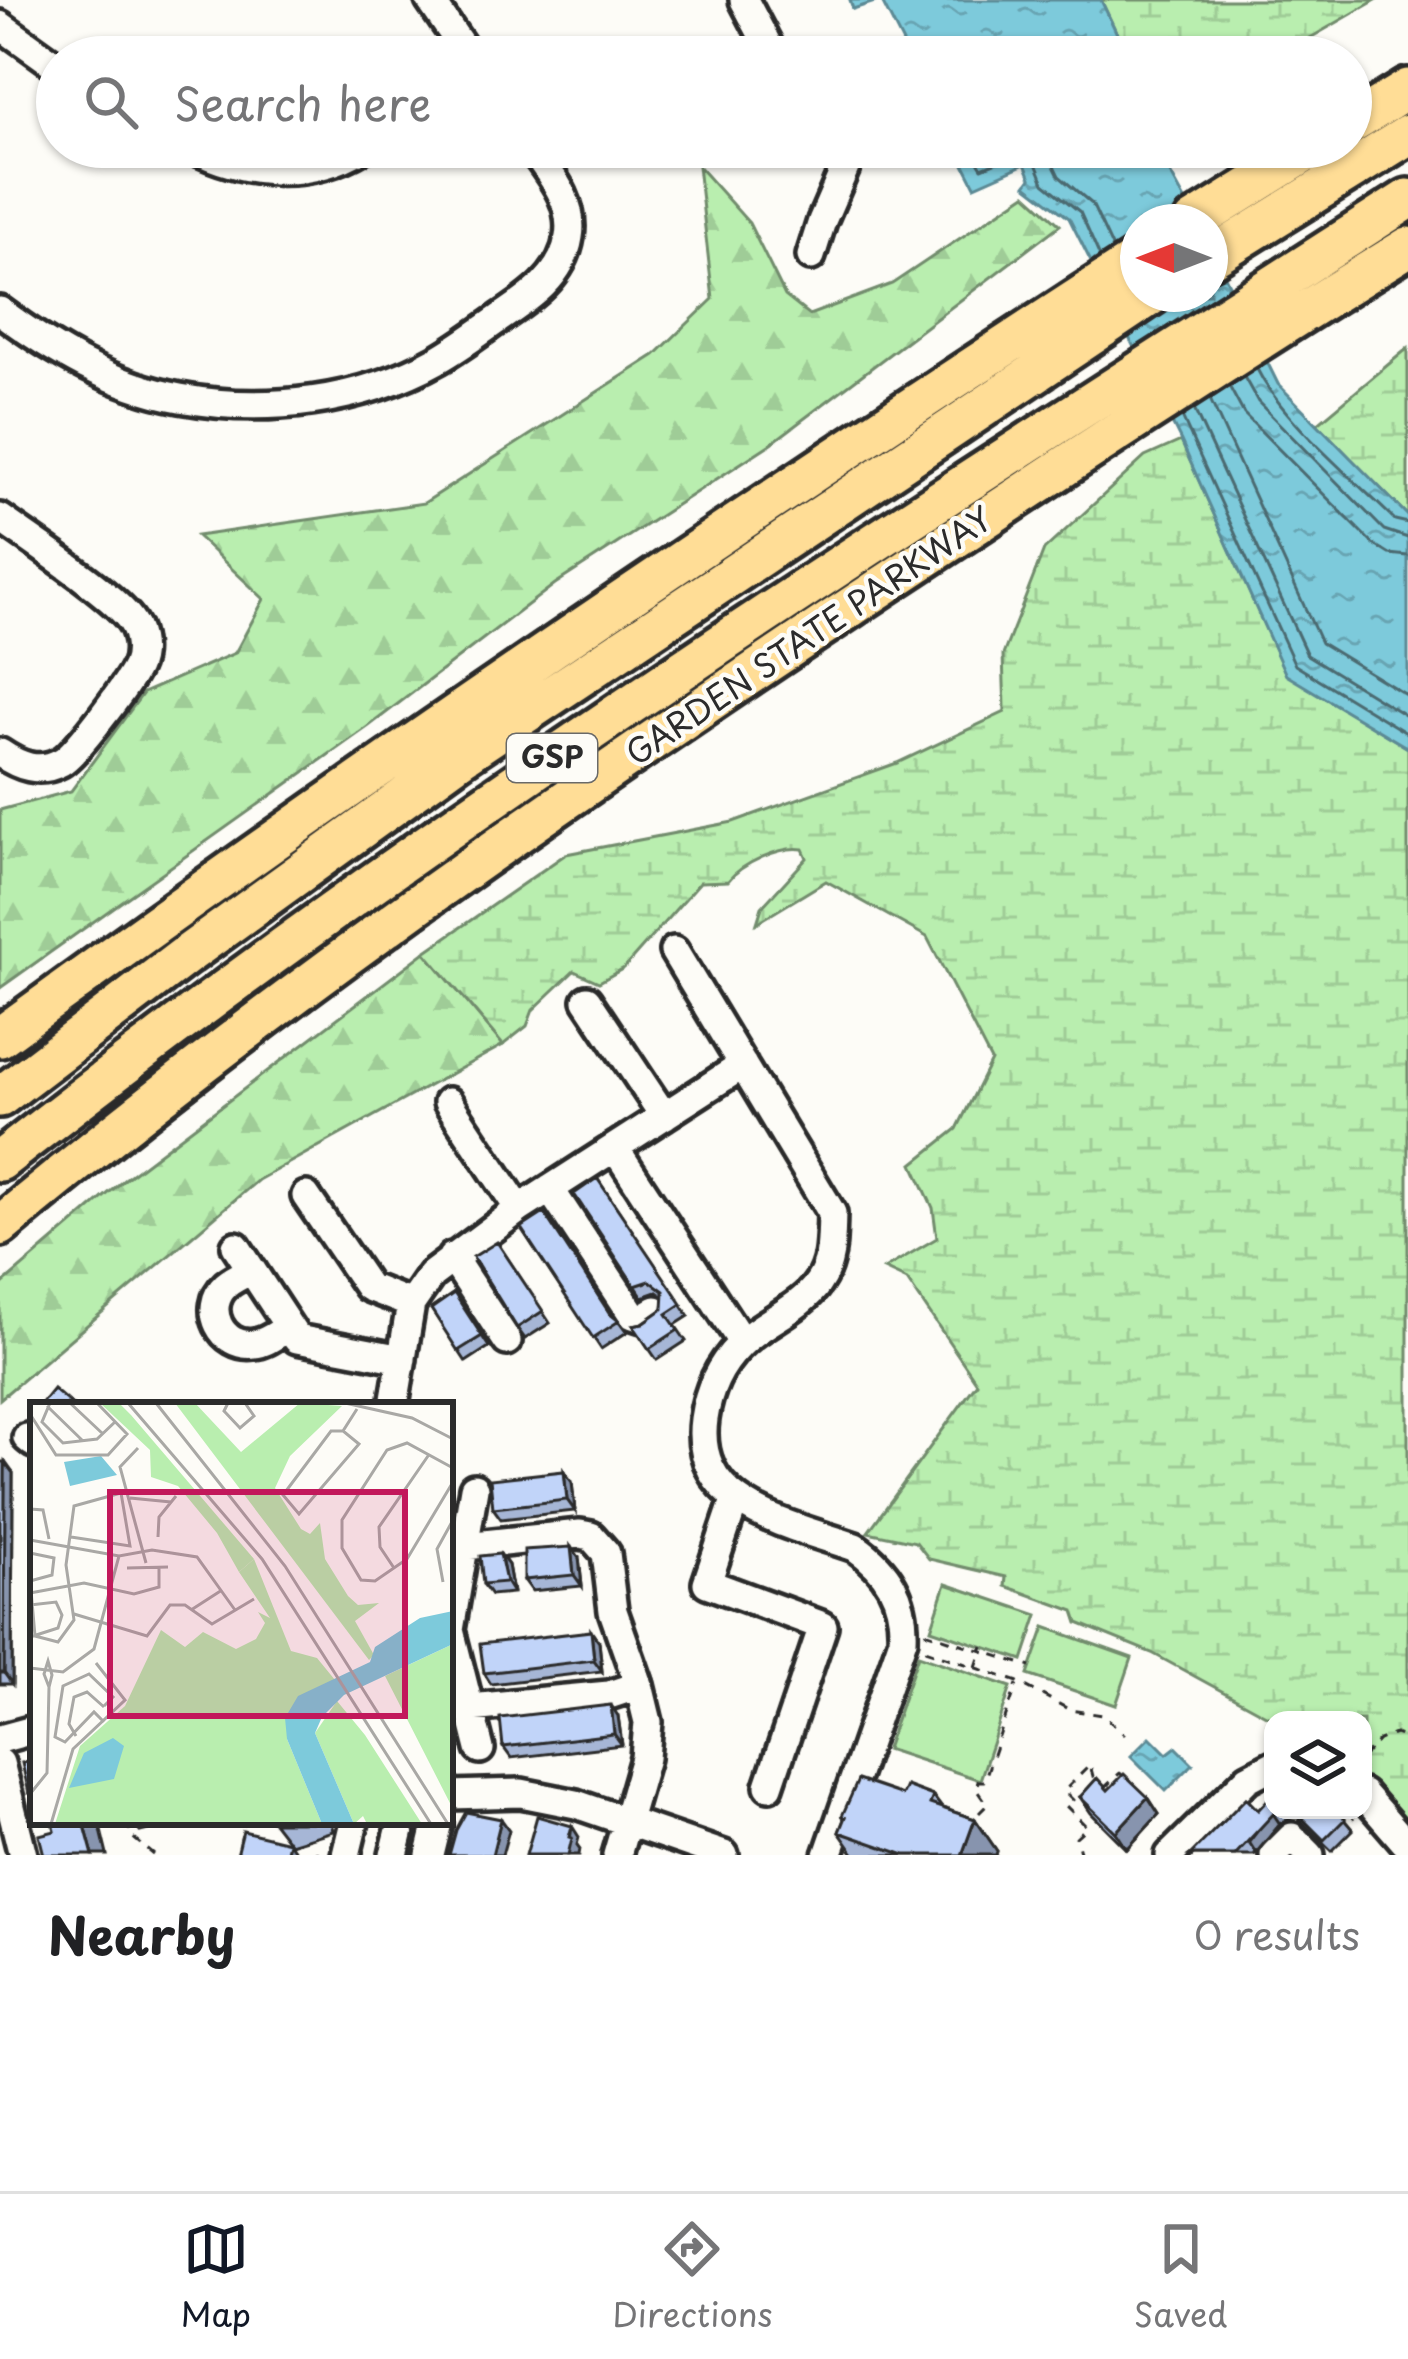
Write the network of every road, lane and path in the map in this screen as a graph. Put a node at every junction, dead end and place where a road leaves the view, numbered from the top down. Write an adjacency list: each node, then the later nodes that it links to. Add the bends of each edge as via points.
1 (430, 0): 4 (street)
2 (744, 0): 5 (street)
3 (0, 25): 6 (street)
4 (455, 36)
5 (763, 36)
6 (36, 51)
7 (1408, 89): 8 (highway)
8 (1372, 111)
9 (1408, 134): 10 (highway)
10 (1372, 157)
11 (249, 168): 12 (street)
12 (313, 168)
13 (546, 168): 24 (street, via 560,188 570,234 554,275 437,360 353,393 269,406 180,398 97,372)
14 (845, 168): 21 (street)
15 (1280, 168): 18 (highway)
16 (1354, 168): 19 (highway)
17 (1408, 199): 23 (highway, GARDEN STATE PARKWAY / GSP)
18 (1223, 204)
19 (1228, 247)
20 (1408, 247): 23 (highway, GARDEN STATE PARKWAY / GSP)
21 (811, 256)
22 (1120, 271): 32 (highway, GSP, via 473,700)
23 (1291, 297): 28 (highway, GARDEN STATE PARKWAY / GSP, via 1123,382); 42 (highway, GARDEN STATE PARKWAY / GSP, via 1113,434 460,874)
24 (0, 311)
25 (1125, 312): 26 (highway, GSP)
26 (836, 504): 28 (street); 34 (highway, GSP, via 445,768)
27 (0, 518): 29 (street, via 109,600 132,621 140,644 137,665 60,762 20,766)
28 (858, 553): 38 (highway, GARDEN STATE PARKWAY / GSP, via 377,880)
29 (0, 753)
30 (674, 951): 33 (street)
31 (586, 1000): 36 (street)
32 (0, 1037)
33 (743, 1065): 36 (street); 48 (street, via 832,1213 831,1257 817,1286)
34 (0, 1096)
35 (448, 1102): 41 (street)
36 (664, 1116): 37 (street)
37 (615, 1148): 39 (street); 48 (street)
38 (0, 1161)
39 (550, 1189): 41 (street); 45 (street, via 633,1315)
40 (306, 1196): 44 (street, via 368,1287)
41 (519, 1209): 43 (street)
42 (0, 1226)
43 (452, 1257): 44 (street); 47 (street)
44 (411, 1304): 49 (street)
45 (656, 1310)
46 (289, 1327): 46 (street, via 244,1258 217,1299 221,1333 238,1345 260,1344); 49 (street, via 297,1339)
47 (507, 1342)
48 (742, 1342): 52 (street, via 714,1381 703,1428 712,1475)
49 (402, 1359): 50 (street)
50 (395, 1402)
51 (474, 1488): 53 (street)
52 (735, 1500): 75 (street, via 707,1583 823,1626); 98 (street, via 855,1547 883,1570 900,1601 903,1639)
53 (465, 1546): 54 (street); 62 (street, via 580,1534 599,1543)
54 (453, 1613)
55 (923, 1631): 58 (path)
56 (453, 1642): 63 (street)
57 (918, 1648): 60 (path)
58 (982, 1648): 59 (path); 60 (path)
59 (1031, 1667)
60 (973, 1670): 61 (path)
61 (1018, 1682): 64 (path, via 1070,1710); 77 (path, via 978,1780 987,1805)
62 (639, 1685): 63 (street); 80 (street, via 648,1740)
63 (470, 1708): 71 (street)
64 (1105, 1717): 65 (path); 67 (path)
65 (1096, 1727)
66 (30, 1731): 68 (street)
67 (1125, 1735)
68 (0, 1739)
69 (1408, 1739): 70 (path, via 1395,1734)
70 (1372, 1747)
71 (480, 1749)
72 (1264, 1770): 100 (street)
73 (13, 1774): 89 (street)
74 (1131, 1784): 99 (path, via 1120,1773 1102,1790 1090,1765 1064,1790 1073,1799 1066,1806 1087,1827 1076,1837)
75 (769, 1786)
76 (453, 1795): 80 (street, via 521,1793)
77 (979, 1813)
78 (1343, 1819): 81 (path)
79 (1372, 1819): 87 (street)
80 (628, 1821): 96 (street); 97 (street)
81 (1348, 1824)
82 (128, 1825): 90 (path)
83 (244, 1825): 91 (path)
84 (353, 1825): 93 (street)
85 (401, 1825): 94 (street)
86 (437, 1825): 95 (street)
87 (1398, 1847)
88 (284, 1854): 92 (path)
89 (23, 1855)
90 (154, 1855)
91 (241, 1855)
92 (332, 1855)
93 (346, 1855)
94 (394, 1855)
95 (430, 1855)
96 (617, 1855)
97 (724, 1855)
98 (828, 1855)
99 (1081, 1855)
100 (1170, 1855)
101 (1274, 1855): 102 (street, via 1292,1837)
102 (1310, 1855)

